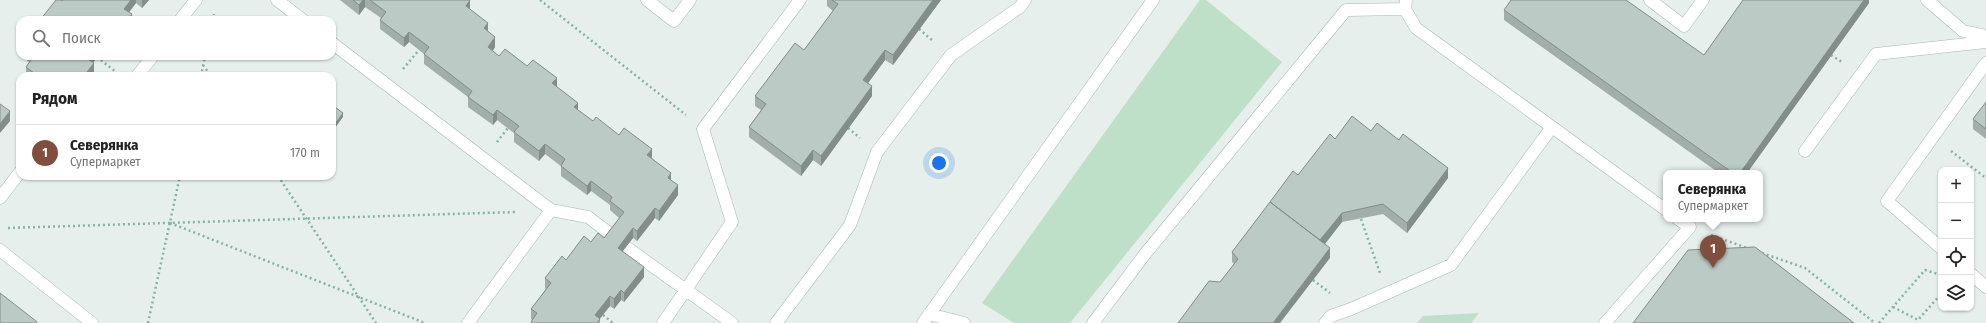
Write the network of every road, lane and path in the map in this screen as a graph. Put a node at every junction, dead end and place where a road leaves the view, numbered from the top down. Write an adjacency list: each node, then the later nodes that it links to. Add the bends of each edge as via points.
1 (196, 0): 13 (lane)
2 (277, 0): 14 (lane)
3 (540, 0): 28 (path)
4 (647, 0): 5 (lane, via 674,21)
5 (690, 0)
6 (800, 0): 28 (lane)
7 (1025, 0): 66 (lane, via 1020,8 951,55 877,152 850,225)
8 (1153, 0): 57 (lane)
9 (1650, 0): 10 (lane, via 1684,26)
10 (1703, 0)
11 (1927, 0): 15 (lane, via 1963,31)
12 (1405, 5): 27 (lane, via 1416,28); 68 (lane, via 1346,10 1145,254)
13 (183, 16)
14 (298, 16)
15 (1986, 36)
16 (1986, 42): 30 (lane, via 1876,54)
17 (336, 46): 37 (lane)
18 (101, 60): 23 (path)
19 (150, 60): 24 (lane)
20 (204, 60): 22 (path)
21 (1986, 63): 29 (lane)
22 (203, 65): 25 (path); 26 (path)
23 (117, 72)
24 (140, 72)
25 (202, 72)
26 (207, 72)
27 (1552, 127): 36 (lane); 52 (lane, via 1451,265)
28 (703, 129): 51 (lane, via 732,222)
29 (1933, 137): 32 (path); 45 (lane, via 1887,201)
30 (1805, 151)
31 (16, 177): 35 (lane)
32 (1986, 178)
33 (179, 180): 41 (path)
34 (281, 180): 38 (path)
35 (0, 198)
36 (1663, 208)
37 (551, 210): 38 (path); 44 (lane, via 588,217); 62 (lane)
38 (306, 218): 41 (path); 53 (path)
39 (1361, 219): 52 (path)
40 (1682, 222): 42 (lane)
41 (170, 223): 43 (path); 53 (path); 59 (path)
42 (1690, 227): 70 (lane); 71 (path, via 1805,268)
43 (0, 229)
44 (613, 236)
45 (1938, 245)
46 (626, 246): 51 (lane)
47 (0, 250): 58 (lane)
48 (1938, 274): 55 (path, via 1924,270)
49 (1972, 275): 50 (lane)
50 (1986, 287)
51 (686, 289): 64 (lane); 65 (lane)
52 (1386, 292): 69 (lane, via 1331,316)
53 (358, 297): 60 (path); 61 (path)
54 (1938, 297): 55 (path, via 1918,320)
55 (1892, 307): 72 (path)
56 (602, 315): 63 (path)
57 (926, 318): 67 (lane)
58 (92, 323)
59 (148, 323)
60 (376, 323)
61 (425, 323)
62 (468, 323)
63 (612, 323)
64 (663, 323)
65 (732, 323)
66 (776, 323)
67 (964, 323)
68 (1093, 323)
69 (1326, 323)
70 (1605, 323)
71 (1875, 323)
72 (1879, 323)

